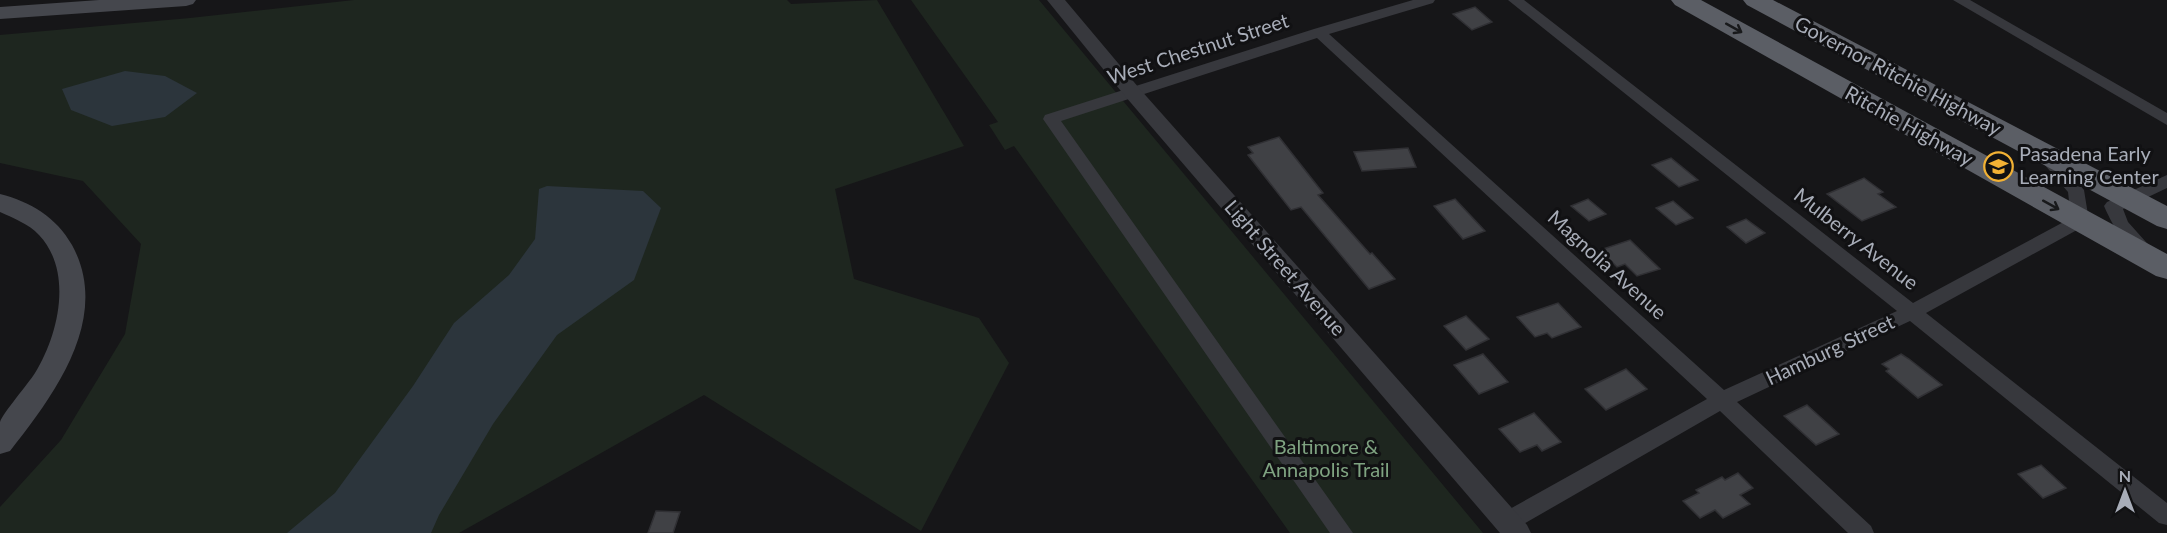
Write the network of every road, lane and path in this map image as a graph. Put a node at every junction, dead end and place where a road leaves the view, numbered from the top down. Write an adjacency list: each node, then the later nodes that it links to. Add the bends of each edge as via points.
1 (186, 0): 9 (main road)
2 (1056, 0): 12 (street, Light Street Avenue)
3 (1428, 0): 11 (street, West Chestnut Street)
4 (1515, 0): 21 (street, Mulberry Avenue)
5 (1683, 0): 19 (highway, Ritchie Highway, one-way to 19)
6 (1750, 0): 10 (highway)
7 (1755, 0): 10 (highway, Governor Ritchie Highway)
8 (1960, 0): 13 (street)
9 (0, 12)
10 (1783, 15): 14 (highway, Governor Ritchie Highway)
11 (1319, 32): 12 (street, West Chestnut Street); 22 (street, Magnolia Avenue)
12 (1132, 92): 25 (street, Light Street Avenue); 26 (street, West Chestnut Street, via 1051,119)
13 (2167, 120)
14 (2040, 151): 16 (highway, Governor Ritchie Highway); 19 (street, via 2076,190)
15 (2167, 181): 16 (street)
16 (2129, 198): 18 (highway, Governor Ritchie Highway); 20 (street, via 2113,207 2121,225)
17 (0, 202): 23 (main road, via 48,229 69,266 73,289 72,310 54,364)
18 (2167, 219)
19 (2080, 221): 20 (highway, Ritchie Highway); 21 (street, Hamburg Street)
20 (2161, 265)
21 (1912, 312): 22 (street, Hamburg Street); 24 (street, Mulberry Avenue)
22 (1722, 400): 25 (street, Hamburg Street); 27 (street, Magnolia Avenue)
23 (0, 442)
24 (2167, 516)
25 (1512, 527)
26 (1342, 533)
27 (1863, 533)

